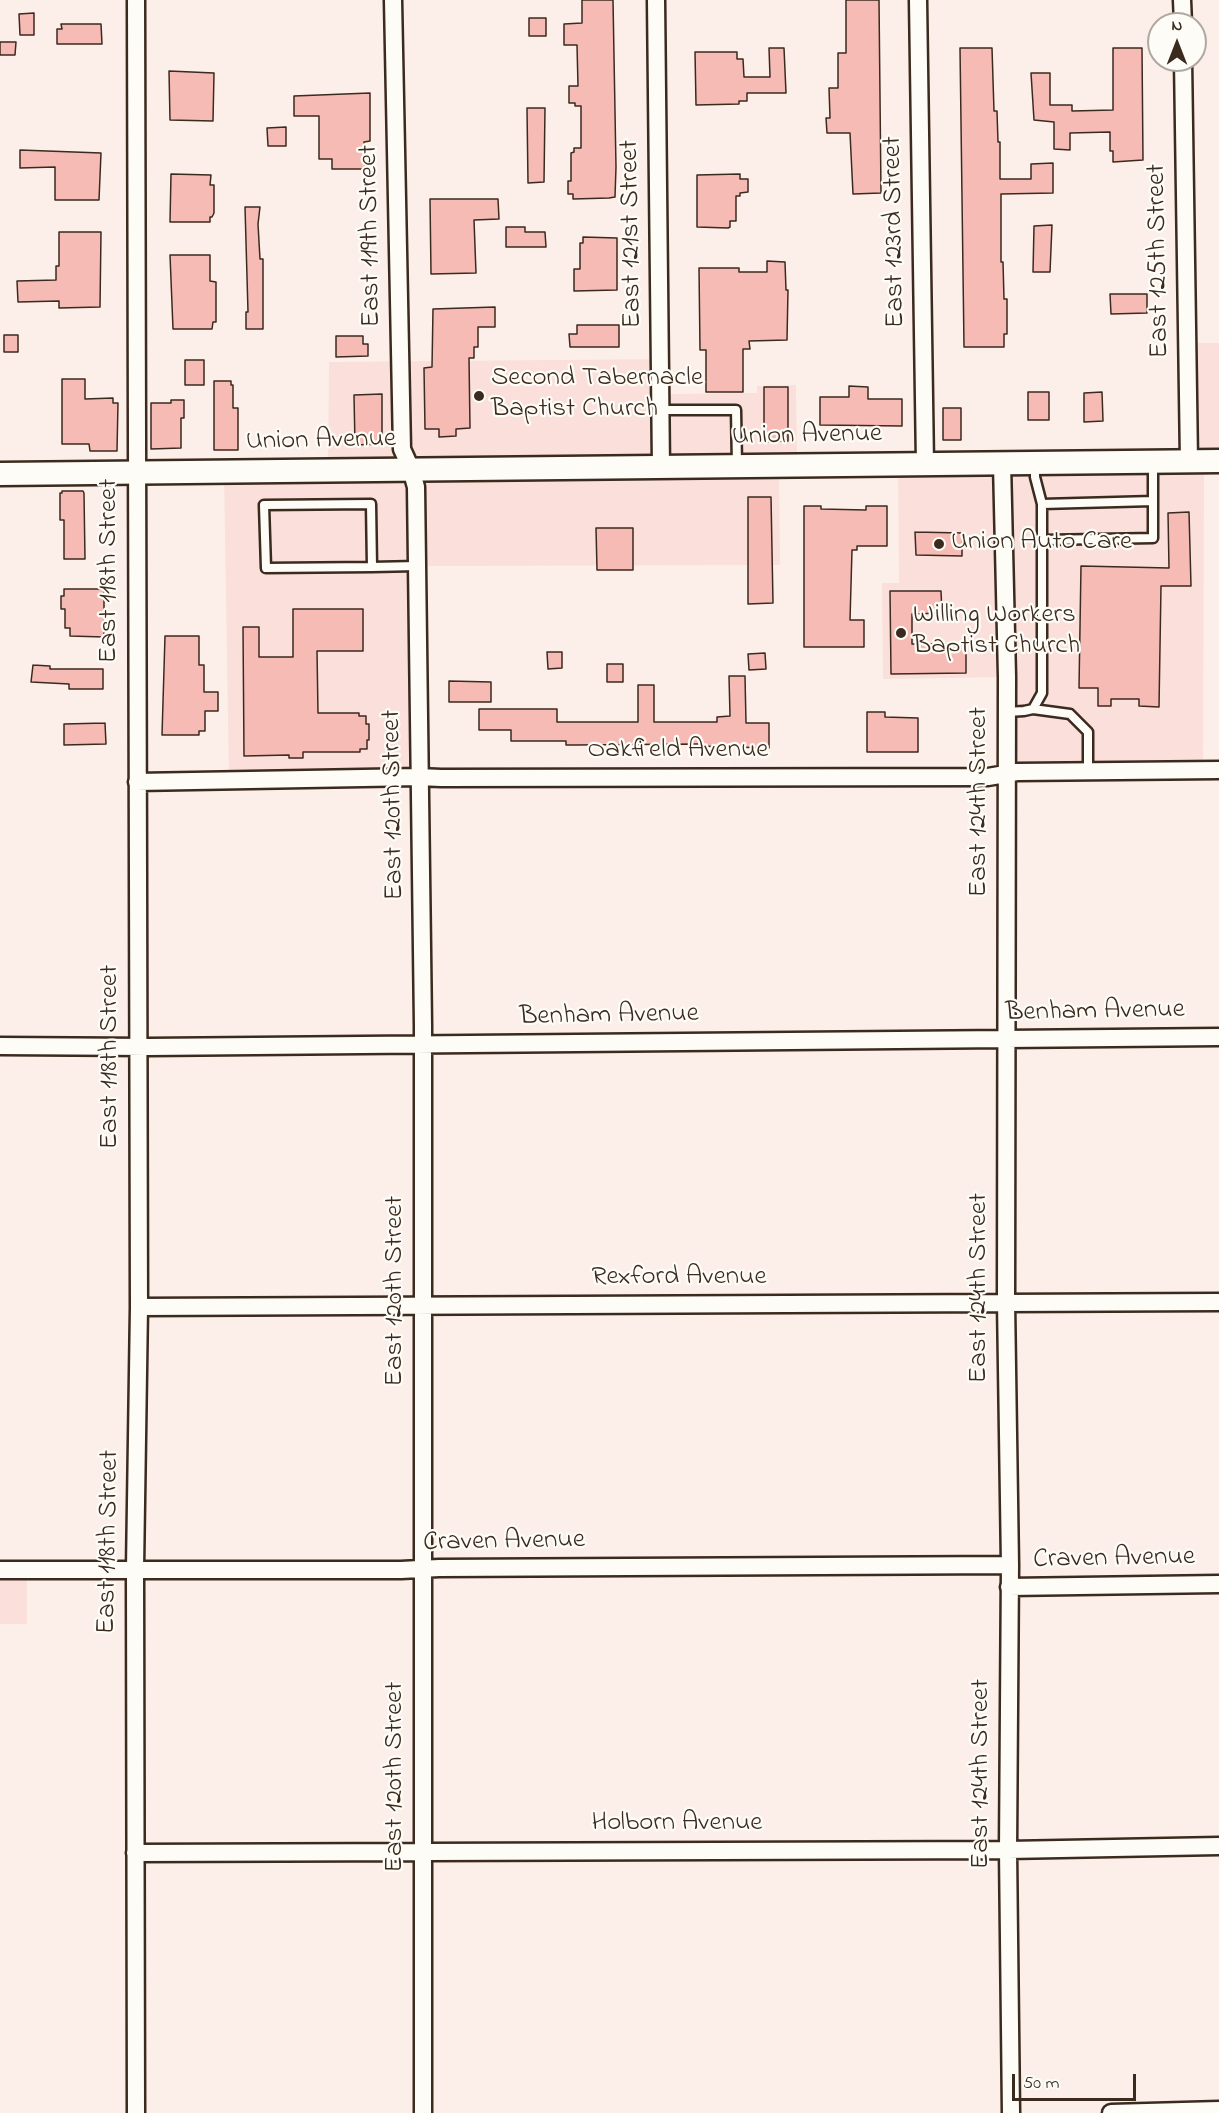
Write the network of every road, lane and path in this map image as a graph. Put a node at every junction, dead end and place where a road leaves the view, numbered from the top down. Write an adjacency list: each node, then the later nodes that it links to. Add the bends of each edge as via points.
1 (136, 0): 16 (street, East 118th Street)
2 (393, 0): 15 (street, East 119th Street, via 402,449)
3 (656, 0): 6 (street, East 121st Street)
4 (918, 0): 12 (street, East 123rd Street)
5 (1183, 72): 9 (street, East 125th Street)
6 (660, 410): 13 (lane, via 736,410); 14 (street, East 121st Street)
7 (1219, 461): 9 (main road, Union Avenue)
8 (1153, 462): 9 (main road, Union Avenue); 11 (main road, Union Avenue); 18 (lane)
9 (1189, 462)
10 (1002, 463): 11 (main road, Union Avenue); 12 (main road, Union Avenue); 24 (street, East 124th Street)
11 (1035, 463): 19 (lane)
12 (925, 464): 13 (main road, Union Avenue)
13 (737, 466): 14 (main road, Union Avenue)
14 (661, 467): 15 (main road, Union Avenue)
15 (411, 469): 16 (main road, Union Avenue); 21 (street, East 120th Street, via 416,487)
16 (137, 472): 17 (main road, Union Avenue); 29 (street, East 118th Street)
17 (0, 474)
18 (1153, 501): 19 (lane); 20 (lane, via 1153,538)
19 (1042, 504): 20 (lane)
20 (1042, 540): 23 (lane, via 1041,693)
21 (417, 566): 22 (lane); 28 (street, East 120th Street)
22 (372, 567): 22 (lane, via 266,568 264,505 371,504)
23 (1033, 708): 24 (lane); 26 (lane, via 1070,714 1088,732)
24 (1006, 712): 27 (street, East 124th Street)
25 (1219, 770): 26 (street, Oakfield Avenue)
26 (1088, 771): 27 (street, Oakfield Avenue)
27 (1006, 775): 28 (street, Oakfield Avenue); 31 (street, East 124th Street)
28 (419, 777): 29 (street, Oakfield Avenue); 32 (street, East 120th Street)
29 (137, 782): 34 (street, East 118th Street)
30 (1219, 1037): 31 (street, Benham Avenue)
31 (1006, 1039): 32 (street, Benham Avenue); 35 (street, East 124th Street)
32 (423, 1044): 34 (street, Benham Avenue); 38 (street, East 120th Street)
33 (0, 1046): 34 (street, Benham Avenue)
34 (137, 1047): 37 (street, East 118th Street)
35 (1006, 1302): 36 (street, Rexford Avenue); 38 (street, Rexford Avenue); 39 (street, East 124th Street)
36 (1219, 1302)
37 (139, 1307): 38 (street, Rexford Avenue); 40 (street, East 118th Street)
38 (423, 1307): 41 (street, East 120th Street)
39 (1010, 1565): 41 (street, Craven Avenue); 44 (street, East 124th Street)
40 (135, 1568): 41 (street, Craven Avenue); 42 (street, Craven Avenue); 48 (street, East 118th Street)
41 (423, 1569): 47 (street, East 120th Street)
42 (0, 1570)
43 (1219, 1584): 44 (street, Craven Avenue)
44 (1009, 1587): 46 (street, East 124th Street)
45 (1219, 1846): 46 (street, Holborn Avenue)
46 (1008, 1850): 47 (street, Holborn Avenue); 52 (street, East 124th Street)
47 (423, 1851): 48 (street, Holborn Avenue); 51 (street, East 120th Street)
48 (135, 1853): 50 (street, East 118th Street)
49 (1219, 2110): 53 (street)
50 (136, 2113)
51 (423, 2113)
52 (1011, 2113)
53 (1111, 2113)

